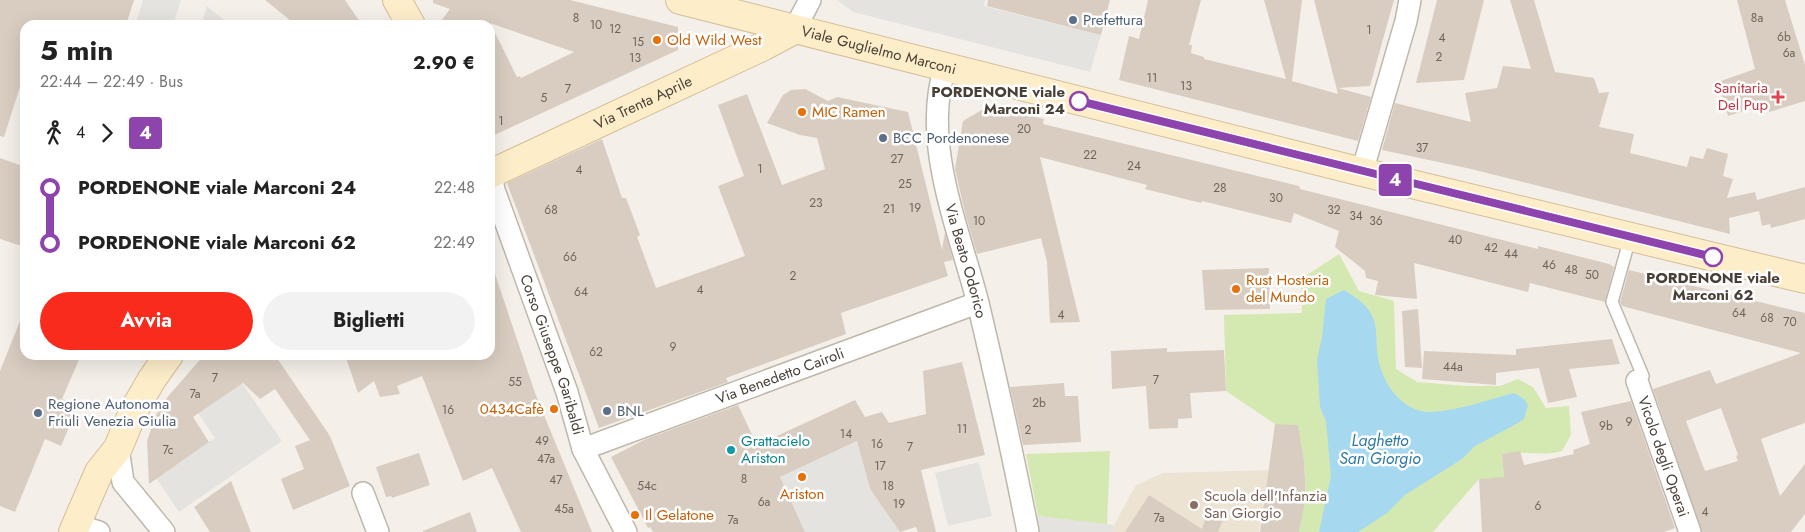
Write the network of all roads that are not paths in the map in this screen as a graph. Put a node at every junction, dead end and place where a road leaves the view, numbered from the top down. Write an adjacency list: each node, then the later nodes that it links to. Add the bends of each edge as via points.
1 (397, 0): 5 (main road)
2 (680, 0): 6 (main road, Viale Guglielmo Marconi)
3 (810, 0): 6 (street)
4 (1410, 0): 9 (street)
5 (409, 20)
6 (794, 30): 7 (main road, Viale Guglielmo Marconi); 8 (main road, Via Trenta Aprile)
7 (945, 67): 9 (main road, Viale Guglielmo Marconi); 13 (street, Via Beato Odorico, via 938,89 938,154)
8 (495, 170)
9 (1362, 172): 11 (main road, Viale Guglielmo Marconi)
10 (495, 193): 17 (street, Corso Giuseppe Garibaldi, via 567,392)
11 (1630, 238): 12 (main road, Viale Guglielmo Marconi); 15 (lane, via 1612,302 1643,376)
12 (1805, 279)
13 (978, 303): 17 (street, Via Benedetto Cairoli); 23 (street, Via Beato Odorico)
14 (165, 360): 16 (main road, via 133,412)
15 (1636, 381): 24 (street, Vicolo degli Operai)
16 (118, 448): 19 (main road, via 99,472); 21 (street, via 123,482)
17 (583, 449): 20 (street, Corso Giuseppe Garibaldi)
18 (363, 493): 22 (street)
19 (83, 530)
20 (620, 530)
21 (164, 532)
22 (378, 532)
23 (1028, 532)
24 (1690, 532)

